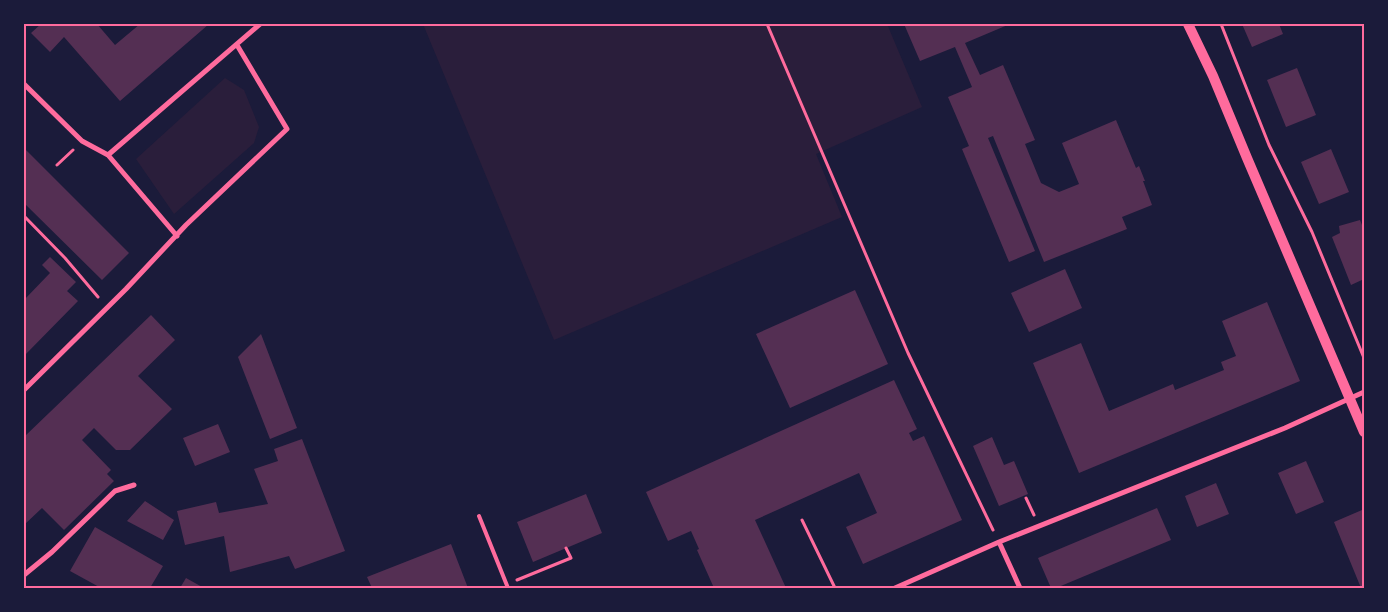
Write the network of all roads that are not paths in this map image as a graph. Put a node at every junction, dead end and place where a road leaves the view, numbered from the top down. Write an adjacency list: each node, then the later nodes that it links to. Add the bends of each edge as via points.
1 (260, 24): 3 (street)
2 (1188, 24): 9 (main road)
3 (237, 45): 5 (street); 6 (street, via 287,128)
4 (24, 84): 5 (street, via 82,141)
5 (108, 155): 6 (street)
6 (177, 236): 7 (street)
7 (24, 390)
8 (1364, 392): 9 (street)
9 (1351, 399): 10 (main road); 13 (street)
10 (1364, 432)
11 (134, 485): 14 (street, via 115,491)
12 (479, 516): 15 (lane)
13 (999, 542): 16 (street); 17 (street)
14 (24, 575)
15 (507, 586)
16 (894, 588)
17 (1020, 588)

